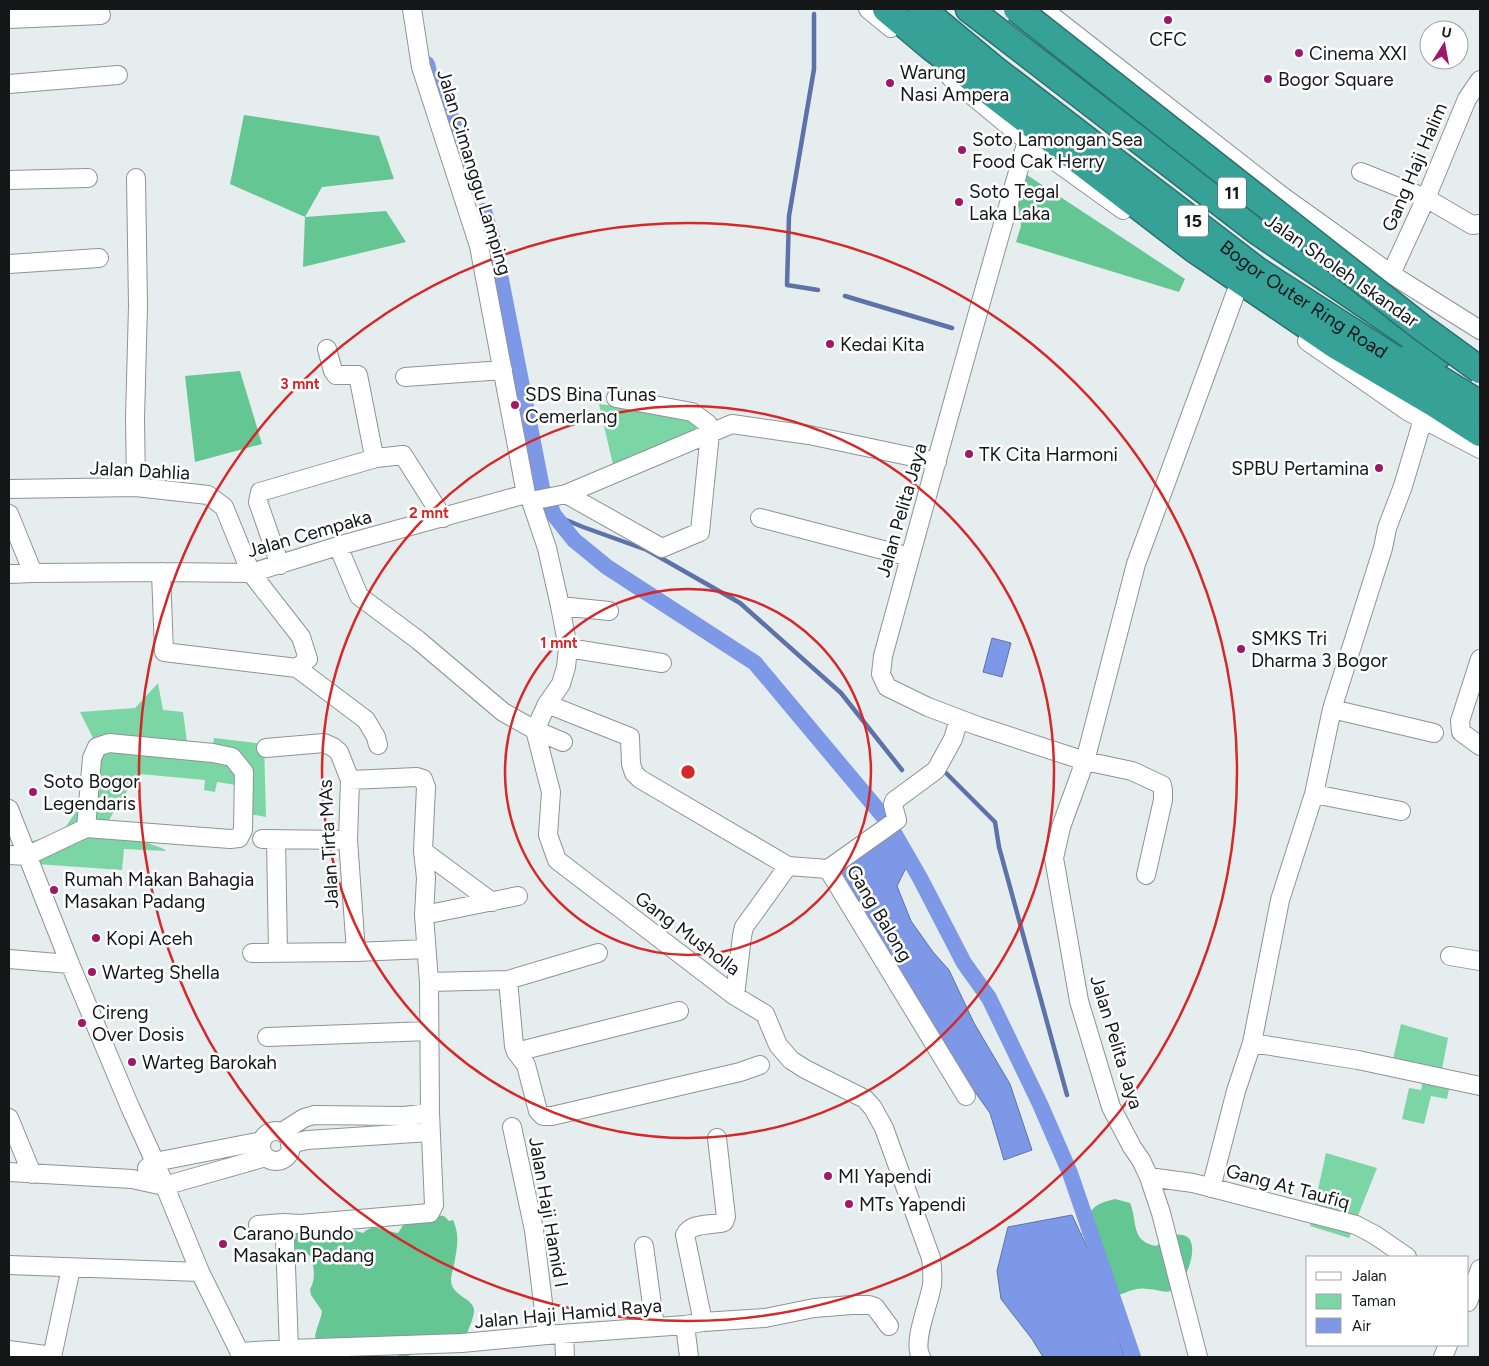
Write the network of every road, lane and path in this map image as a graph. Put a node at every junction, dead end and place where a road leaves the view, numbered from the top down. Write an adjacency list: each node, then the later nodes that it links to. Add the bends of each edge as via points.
1 (412, 9): 30 (street, Jalan Cimanggu Lamping, via 421,67 479,246)
2 (868, 9): 16 (street)
3 (886, 9): 39 (highway, via 1194,249 1335,345)
4 (922, 9): 36 (highway, Bogor Outer Ring Road / 15, via 993,68 1258,271)
5 (930, 9): 35 (highway, Jalan Sholeh Iskandar / 11, via 1165,194 1282,278)
6 (969, 9): 33 (highway, Bogor Outer Ring Road / 15, via 1258,230)
7 (993, 9): 29 (highway, Jalan Sholeh Iskandar / 11, via 1250,207)
8 (1017, 9): 31 (highway, bridge)
9 (1043, 9): 11 (street)
10 (101, 14): 12 (street)
11 (1059, 15): 25 (street, via 1282,196)
12 (9, 19)
13 (118, 75): 15 (street)
14 (1480, 80): 21 (street, Gang Haji Halim, via 1467,98)
15 (9, 84)
16 (1027, 141): 26 (street); 42 (street, Jalan Pelita Jaya)
17 (1360, 172): 21 (street)
18 (88, 178): 20 (street)
19 (136, 178): 43 (street)
20 (9, 180)
21 (1426, 198): 22 (street, via 1472,225); 25 (street, Gang Haji Halim)
22 (1480, 224)
23 (99, 258): 24 (street)
24 (9, 264)
25 (1391, 274): 27 (street)
26 (1236, 292): 37 (street); 71 (street, Jalan Pelita Jaya, via 1136,564)
27 (1480, 330)
28 (327, 349): 41 (street, via 336,375 358,375)
29 (1480, 363)
30 (503, 370): 32 (street); 45 (street, Jalan Cimanggu Lamping)
31 (1480, 370)
32 (405, 377)
33 (1480, 383)
34 (616, 398): 38 (street, via 692,412 708,424)
35 (1480, 404)
36 (1480, 413)
37 (1423, 419): 40 (street); 63 (street)
38 (710, 433): 42 (street, Jalan Cempaka, via 736,424 809,435); 45 (street, Jalan Cempaka); 45 (street, via 700,532 662,548)
39 (1480, 433)
40 (1480, 449)
41 (376, 458): 47 (street, via 403,455); 51 (street, via 260,492 258,502)
42 (937, 462): 50 (street, Jalan Pelita Jaya)
43 (136, 487): 44 (street, Jalan Dahlia); 55 (street, Jalan Dahlia, via 208,495 224,507)
44 (9, 489)
45 (545, 497): 47 (street, Jalan Cempaka); 56 (street, via 547,548)
46 (9, 514): 53 (street)
47 (443, 518): 49 (street, Jalan Cempaka)
48 (760, 518): 50 (street)
49 (338, 546): 51 (street, Jalan Cempaka); 65 (street, via 359,596 418,640 503,712)
50 (910, 558): 64 (street, Jalan Pelita Jaya, via 883,656 882,674 887,687)
51 (280, 565): 55 (street, Jalan Cempaka)
52 (161, 572): 53 (street, Jalan Cempaka); 55 (street, Jalan Cempaka); 61 (street, via 164,652)
53 (33, 573): 54 (street, Jalan Cempaka)
54 (9, 574)
55 (251, 574): 61 (street, Jalan Dahlia, via 301,637 308,659)
56 (560, 606): 57 (street); 58 (street)
57 (608, 612)
58 (568, 648): 60 (street); 62 (street, via 561,684)
59 (1480, 659): 69 (street, via 1460,721 1461,732)
60 (662, 664)
61 (297, 668): 68 (street, via 366,720)
62 (547, 704): 65 (street); 81 (street, Gang Balong, via 630,737 631,764 640,779)
63 (1332, 709): 66 (street); 73 (street)
64 (960, 719): 71 (street, Jalan Pelita Jaya); 82 (street, via 954,739 936,770 894,801 897,820)
65 (535, 730): 67 (street); 98 (street, Gang Musholla, via 551,792 548,835 557,860)
66 (1434, 732)
67 (563, 742)
68 (378, 745)
69 (1480, 746)
70 (266, 748): 72 (street, Jalan Tirta MAs, via 328,744 341,756)
71 (1085, 761): 83 (street, via 1132,771 1162,785 1162,800); 117 (street, Jalan Pelita Jaya, via 1061,827 1054,858 1079,1001 1111,1107)
72 (350, 780): 77 (street, Jalan Tirta MAs); 78 (street, via 423,778 426,787)
73 (1314, 794): 75 (street); 102 (street, via 1280,900)
74 (9, 809): 80 (street)
75 (1401, 812)
76 (86, 828): 76 (street, via 239,838 243,830 244,772 232,757 213,753 109,743 97,747 92,758); 80 (street)
77 (348, 840): 88 (street, via 269,839); 89 (street, Jalan Tirta MAs)
78 (423, 851): 85 (street); 86 (street, via 426,878)
79 (9, 855): 80 (street)
80 (26, 856): 95 (street)
81 (788, 866): 82 (street, Gang Balong); 98 (street, via 744,927)
82 (828, 869): 106 (street, Gang Balong)
83 (1146, 875)
84 (518, 896): 85 (street)
85 (492, 902): 86 (street)
86 (424, 915): 87 (street)
87 (426, 949): 89 (street); 97 (street)
88 (278, 952): 89 (street); 90 (street)
89 (356, 952)
90 (252, 953)
91 (598, 953): 96 (street)
92 (1450, 956): 94 (street)
93 (9, 959): 95 (street)
94 (1480, 961)
95 (70, 964): 114 (street)
96 (508, 980): 97 (street); 103 (street)
97 (429, 982): 100 (street)
98 (735, 996): 142 (street, Gang Musholla, via 765,1014 778,1045 791,1060 866,1099 884,1128 933,1269 932,1286 919,1333 917,1349)
99 (679, 1011): 103 (street)
100 (429, 1031): 101 (street); 107 (street)
101 (267, 1037)
102 (1252, 1042): 105 (street); 120 (street)
103 (516, 1052): 104 (street, via 526,1065 538,1111 548,1117)
104 (760, 1066)
105 (1480, 1086)
106 (966, 1096)
107 (430, 1113): 110 (street); 111 (street, via 404,1116 314,1115 304,1118)
108 (9, 1118): 116 (street)
109 (512, 1127): 134 (street, Jalan Haji Hamid I)
110 (430, 1132): 111 (street, via 307,1140); 121 (street, via 434,1198 430,1213)
111 (286, 1138): 113 (street, via 272,1131 268,1133); 113 (street, via 288,1153 282,1159 274,1160)
112 (717, 1138): 130 (street, via 726,1219 721,1223 693,1227 685,1234)
113 (264, 1149): 114 (street); 119 (street)
114 (155, 1162): 118 (street); 119 (street)
115 (9, 1172): 116 (street)
116 (32, 1174): 118 (street)
117 (1149, 1177): 120 (street, Gang At Taufiq); 143 (street, Jalan Pelita Jaya)
118 (132, 1178): 119 (street)
119 (164, 1186): 128 (street)
120 (1211, 1188): 124 (street, Gang At Taufiq, via 1356,1226)
121 (283, 1223): 122 (street); 135 (street)
122 (258, 1225)
123 (644, 1246): 133 (street)
124 (1406, 1256)
125 (9, 1265): 126 (street)
126 (72, 1268): 128 (street); 139 (street)
127 (1480, 1269): 129 (street)
128 (200, 1272): 138 (street)
129 (1469, 1298)
130 (703, 1322): 131 (street, Jalan Haji Hamid Raya); 132 (street, Jalan Haji Hamid Raya, via 765,1318 814,1308 869,1305 875,1307)
131 (685, 1325): 133 (street, Jalan Haji Hamid Raya); 141 (street)
132 (889, 1326)
133 (655, 1327): 134 (street, Jalan Haji Hamid Raya)
134 (556, 1334): 137 (street, Jalan Haji Hamid Raya); 140 (street, Jalan Haji Hamid I)
135 (289, 1349): 137 (street, Jalan Haji Hamid Raya); 138 (street, Jalan Haji Hamid Raya)
136 (9, 1350): 139 (street)
137 (462, 1350)
138 (240, 1355)
139 (52, 1357)
140 (565, 1357)
141 (689, 1357)
142 (921, 1357)
143 (1198, 1357)

